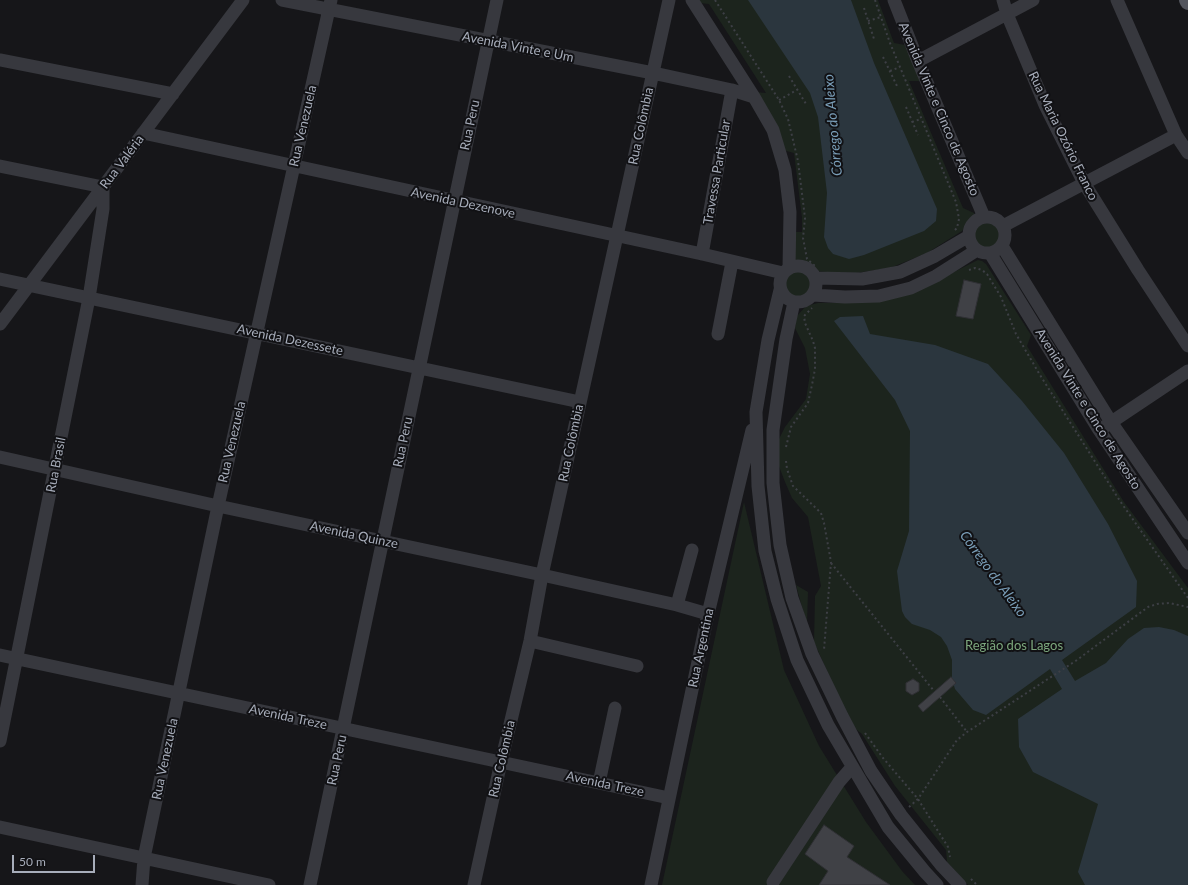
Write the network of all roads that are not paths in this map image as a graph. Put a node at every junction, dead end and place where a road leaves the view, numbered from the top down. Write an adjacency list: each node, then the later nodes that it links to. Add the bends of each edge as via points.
1 (243, 0): 17 (street, Rua Valéria)
2 (282, 0): 10 (street, Avenida Vinte e Um)
3 (497, 0): 12 (street, Rua Peru)
4 (669, 0): 15 (street, Rua Colômbia)
5 (692, 0): 18 (street)
6 (894, 0): 14 (street, Avenida Vinte e Cinco de Agosto)
7 (1003, 0): 11 (street, Rua Maria Ozório Franco)
8 (1033, 0): 11 (street)
9 (1117, 0): 20 (street)
10 (330, 5): 12 (street, Avenida Vinte e Um); 23 (street, Rua Venezuela)
11 (1007, 14): 14 (street); 24 (street, Rua Maria Ozório Franco, via 1045,105)
12 (488, 41): 15 (street, Avenida Vinte e Um); 26 (street, Rua Peru)
13 (0, 60): 17 (street)
14 (918, 61): 27 (street, Avenida Vinte e Cinco de Agosto)
15 (652, 73): 16 (street, Avenida Vinte e Um); 29 (street, Rua Colômbia)
16 (732, 90): 18 (street, Avenida Vinte e Um); 34 (street, Travessa Particular)
17 (173, 94): 19 (street, Rua Valéria)
18 (754, 97): 36 (street, via 773,130 785,170 790,212)
19 (143, 133): 23 (street, Avenida Dezenove); 25 (street, Rua Valéria)
20 (1176, 135): 21 (street); 24 (street)
21 (1188, 153)
22 (0, 166): 25 (street)
23 (294, 166): 26 (street, Avenida Dezenove); 45 (street, Rua Venezuela)
24 (1084, 183): 28 (street); 47 (street, Rua Maria Ozório Franco)
25 (103, 188): 39 (street, Rua Valéria); 41 (street, Rua Brasil, via 103,209)
26 (454, 201): 29 (street, Avenida Dezenove); 48 (street, Rua Peru)
27 (984, 217): 28 (street, via 998,220); 30 (street, via 976,220 970,227)
28 (1003, 226): 31 (street, via 1005,240)
29 (617, 236): 34 (street, Avenida Dezenove); 50 (street, Rua Colômbia)
30 (968, 236): 32 (street); 37 (street, via 935,256 900,272 862,279)
31 (1002, 246): 33 (street); 52 (street, Avenida Vinte e Cinco de Agosto)
32 (977, 250): 33 (street); 42 (street, via 936,276 911,288 879,296)
33 (990, 253): 53 (street, Avenida Vinte e Cinco de Agosto)
34 (702, 254): 35 (street, Avenida Dezenove)
35 (732, 262): 36 (street, Avenida Dezenove); 46 (street)
36 (786, 270): 37 (street, via 801,266); 40 (street, via 780,280)
37 (818, 273): 42 (street)
38 (0, 278): 39 (street, Avenida Dezessete)
39 (30, 285): 41 (street, Avenida Dezessete); 44 (street, Rua Valéria)
40 (780, 290): 43 (street, via 785,298); 51 (street, via 768,340)
41 (89, 298): 45 (street, Avenida Dezessete); 55 (street, Rua Brasil)
42 (814, 300): 43 (street)
43 (794, 302): 78 (street, via 773,430 773,482 780,545 792,598 812,654 871,771 901,815 941,865)
44 (0, 324)
45 (257, 333): 48 (street, Avenida Dezessete); 56 (street, Rua Venezuela)
46 (718, 334)
47 (1188, 346)
48 (419, 368): 50 (street, Avenida Dezessete); 58 (street, Rua Peru)
49 (1188, 371): 52 (street)
50 (580, 402): 61 (street, Rua Colômbia)
51 (756, 412): 63 (street, Rua Argentina); 73 (street, via 758,486 765,551 777,599 797,660 828,725)
52 (1111, 422): 53 (street); 57 (street, Avenida Vinte e Cinco de Agosto)
53 (1099, 430): 60 (street, Avenida Vinte e Cinco de Agosto)
54 (0, 457): 55 (street, Avenida Quinze)
55 (54, 470): 56 (street, Avenida Quinze); 66 (street, Rua Brasil)
56 (218, 506): 58 (street, Avenida Quinze); 68 (street, Rua Venezuela)
57 (1188, 533)
58 (382, 541): 61 (street, Avenida Quinze); 70 (street, Rua Peru)
59 (692, 550): 62 (street)
60 (1188, 563)
61 (542, 575): 62 (street, Avenida Quinze); 64 (street, Rua Colômbia)
62 (677, 605): 63 (street, Avenida Quinze)
63 (708, 614): 75 (street, Rua Argentina)
64 (530, 641): 67 (street); 72 (street, Rua Colômbia)
65 (0, 655): 66 (street, Avenida Treze)
66 (17, 659): 68 (street, Avenida Treze); 71 (street, Rua Brasil)
67 (637, 666)
68 (179, 694): 70 (street, Avenida Treze); 77 (street, Rua Venezuela)
69 (615, 708): 74 (street)
70 (343, 729): 72 (street, Avenida Treze); 82 (street, Rua Peru)
71 (0, 741)
72 (501, 762): 74 (street, Avenida Treze); 83 (street, Rua Colômbia)
73 (852, 767): 79 (street, via 839,782); 85 (street, via 888,827)
74 (599, 783): 75 (street, Avenida Treze)
75 (669, 798): 84 (street, Rua Argentina)
76 (0, 827): 77 (street)
77 (144, 858): 80 (street, Rua Venezuela); 81 (street)
78 (963, 880)
79 (773, 882)
80 (142, 885)
81 (270, 885)
82 (310, 885)
83 (474, 885)
84 (651, 885)
85 (937, 885)

